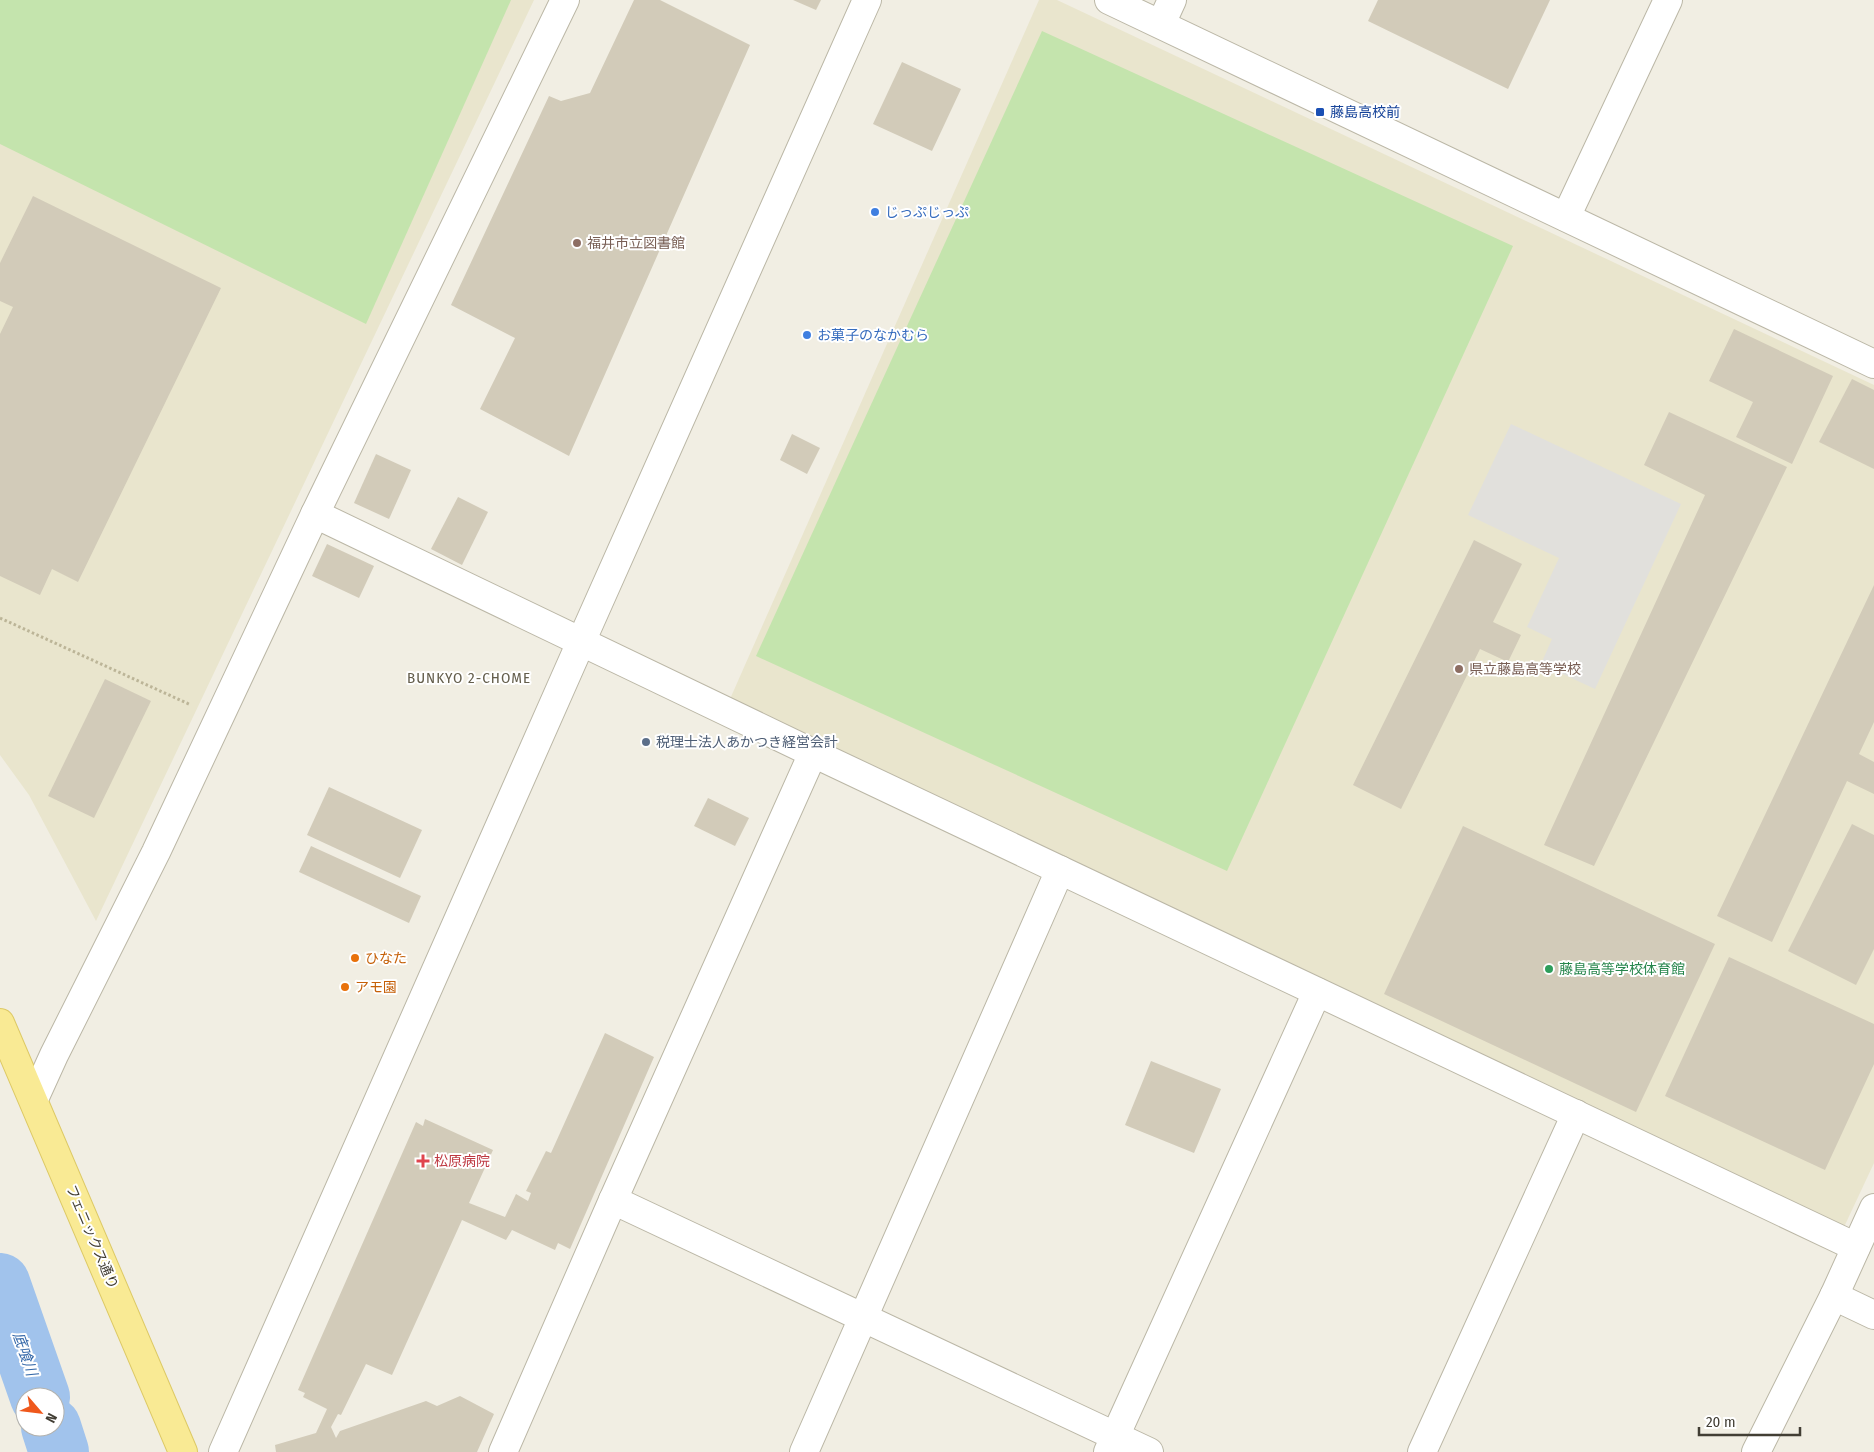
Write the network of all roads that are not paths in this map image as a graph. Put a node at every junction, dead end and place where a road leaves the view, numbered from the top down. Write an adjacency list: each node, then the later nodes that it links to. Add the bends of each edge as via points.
1 (565, 0): 9 (street)
2 (867, 0): 10 (street)
3 (1109, 0): 6 (street)
4 (1172, 0): 6 (street)
5 (1668, 0): 7 (street)
6 (1161, 24): 7 (street)
7 (1566, 217): 8 (street)
8 (1874, 364)
9 (315, 514): 10 (street); 15 (street, via 156,852)
10 (580, 642): 11 (street); 25 (street)
11 (814, 754): 12 (street); 17 (street)
12 (1060, 870): 13 (street); 22 (street)
13 (1317, 992): 16 (street); 23 (street)
14 (0, 1023): 15 (main road, フェニックス通り)
15 (34, 1099): 24 (main road, フェニックス通り)
16 (1576, 1114): 19 (street); 29 (street)
17 (613, 1200): 22 (street); 26 (street)
18 (1874, 1208): 19 (street)
19 (1856, 1247): 20 (street)
20 (1834, 1296): 21 (street); 30 (street)
21 (1874, 1315)
22 (863, 1318): 23 (street); 27 (street)
23 (1112, 1444): 28 (street)
24 (183, 1452)
25 (223, 1452)
26 (503, 1452)
27 (804, 1452)
28 (1149, 1452)
29 (1422, 1452)
30 (1756, 1452)

